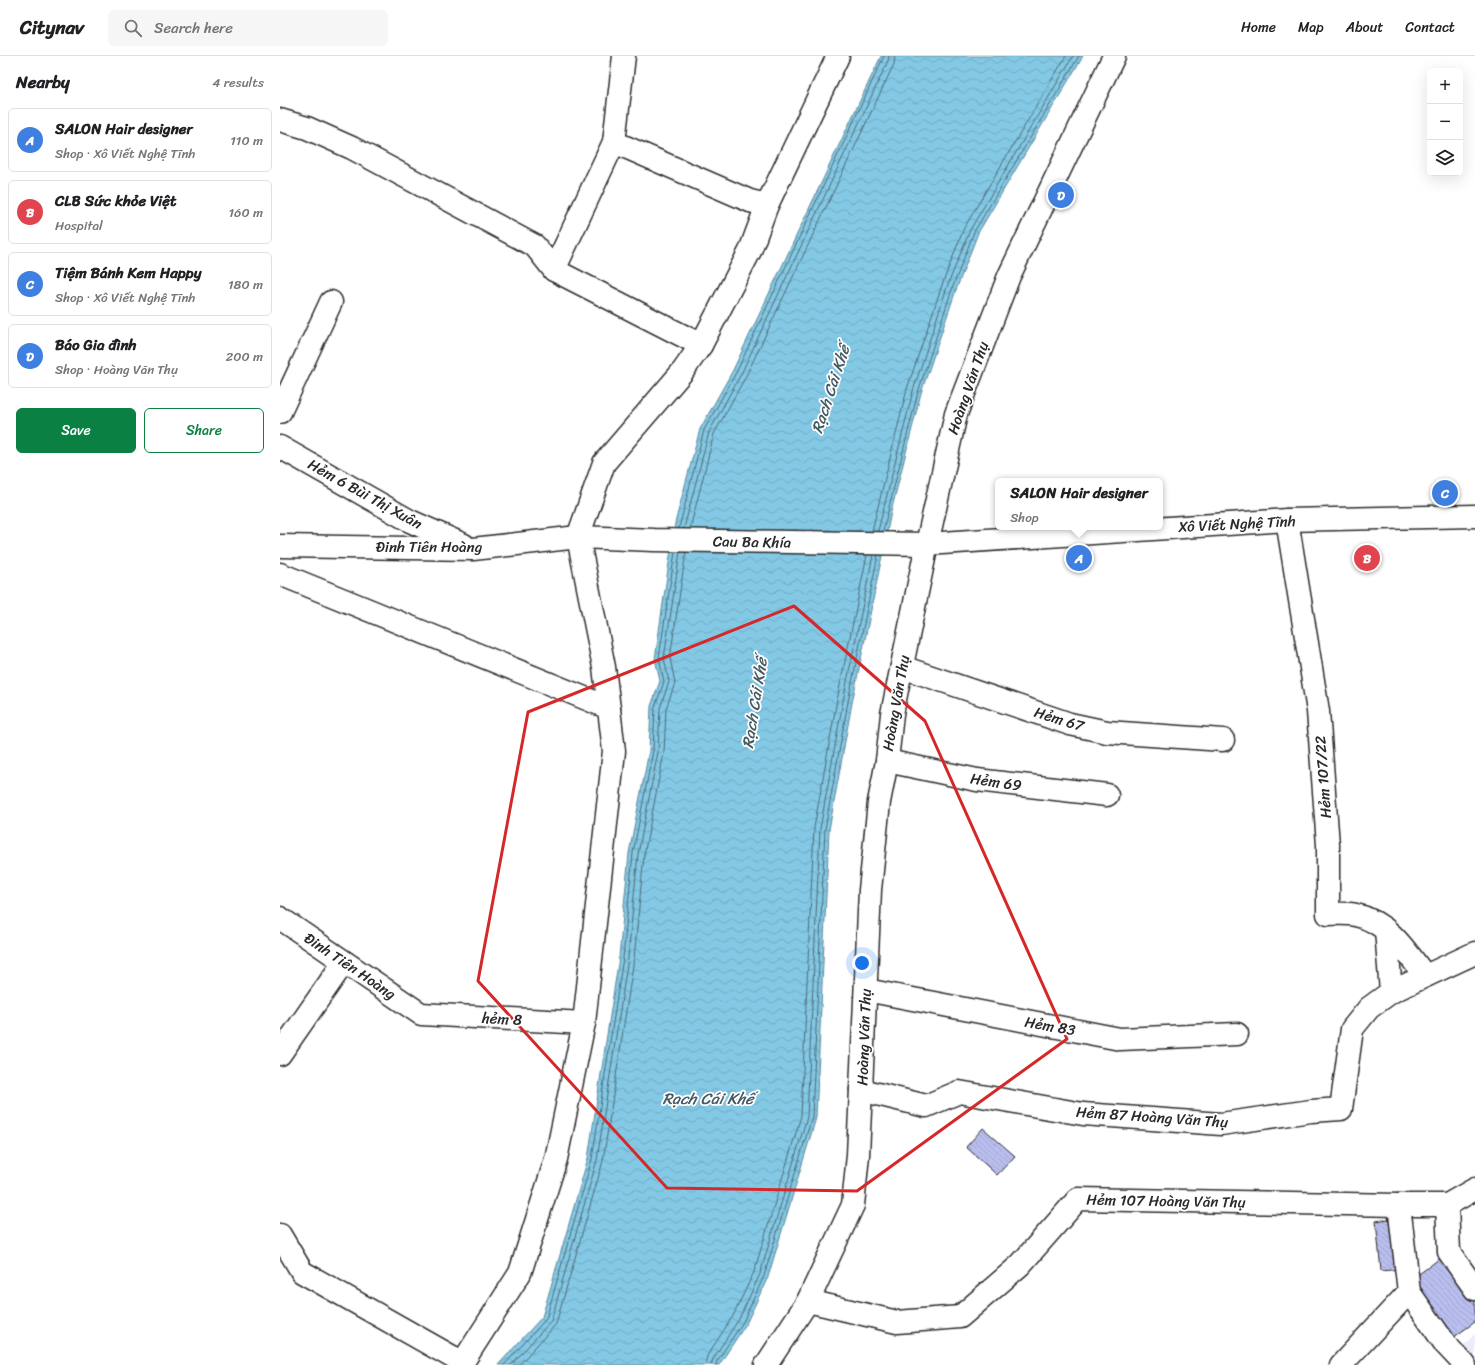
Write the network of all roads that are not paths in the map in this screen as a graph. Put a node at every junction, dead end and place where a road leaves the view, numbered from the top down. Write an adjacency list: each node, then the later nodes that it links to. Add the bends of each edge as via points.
1 (624, 56): 5 (street)
2 (838, 56): 6 (street)
3 (1114, 56): 17 (street, Hoàng Văn Thụ, via 1009,276 956,414)
4 (280, 120): 7 (street, via 307,128 352,148 535,246)
5 (614, 142): 6 (street, via 750,201); 7 (street)
6 (767, 205): 9 (street, via 750,251)
7 (554, 270): 9 (street)
8 (330, 302): 10 (street)
9 (701, 345): 16 (street, via 683,371 604,463)
10 (280, 412)
11 (280, 447): 19 (street, Hẻm 6 Bùi Thị Xuân, via 410,521)
12 (1475, 516): 13 (street, Xô Viết Nghệ Tĩnh)
13 (1287, 520): 14 (street, Xô Viết Nghệ Tĩnh); 27 (street, Hẻm 107/22, via 1318,711 1328,845 1328,914 1355,915 1369,919)
14 (1163, 528)
15 (1134, 530): 17 (street, Xô Viết Nghệ Tĩnh)
16 (578, 537): 17 (street, Cau Ba Khía); 19 (street, Đinh Tiên Hoàng); 22 (street, via 604,667)
17 (920, 544): 21 (street, Hoàng Văn Thụ)
18 (280, 546): 19 (street, Đinh Tiên Hoàng)
19 (473, 549)
20 (280, 574): 22 (street)
21 (902, 668): 23 (street, Hẻm 67, via 1070,724 1107,732); 24 (street, Hoàng Văn Thụ, via 892,714)
22 (609, 708): 34 (street, via 614,751)
23 (1223, 740)
24 (887, 761): 25 (street, Hẻm 69, via 977,780); 31 (street, Hoàng Văn Thụ, via 870,890)
25 (1107, 795)
26 (280, 918): 29 (street, Đinh Tiên Hoàng)
27 (1386, 930): 30 (street, Hẻm 107/22, via 1405,949); 32 (street)
28 (1475, 953): 30 (street, Hẻm 87 Hoàng Văn Thụ)
29 (344, 962): 33 (street, Đinh Tiên Hoàng); 36 (street)
30 (1424, 976): 32 (street, Hẻm 87 Hoàng Văn Thụ)
31 (866, 990): 35 (street, Hẻm 83, via 1120,1039); 37 (street, Hoàng Văn Thụ)
32 (1390, 992): 37 (street, Hẻm 87 Hoàng Văn Thụ, via 1369,1008 1352,1029 1340,1109 1221,1124 1083,1114 959,1092 926,1106)
33 (421, 1014): 34 (street, hẻm 8)
34 (584, 1023): 45 (street, via 556,1159 520,1273)
35 (1237, 1034)
36 (280, 1054)
37 (861, 1090): 44 (street, Hoàng Văn Thụ, via 853,1205)
38 (1475, 1189): 40 (street, Hẻm 107 Hoàng Văn Thụ)
39 (1399, 1205): 40 (street, Hẻm 107 Hoàng Văn Thụ); 43 (street); 44 (street, Hẻm 107 Hoàng Văn Thụ, via 1078,1199 1020,1265 960,1317 897,1322)
40 (1447, 1205): 42 (street, via 1449,1252)
41 (280, 1234): 45 (street, via 302,1272)
42 (1475, 1289)
43 (1409, 1292): 47 (street); 48 (street, via 1446,1345)
44 (808, 1301): 46 (street, Hoàng Văn Thụ)
45 (462, 1364)
46 (766, 1365)
47 (1341, 1365)
48 (1465, 1365)

